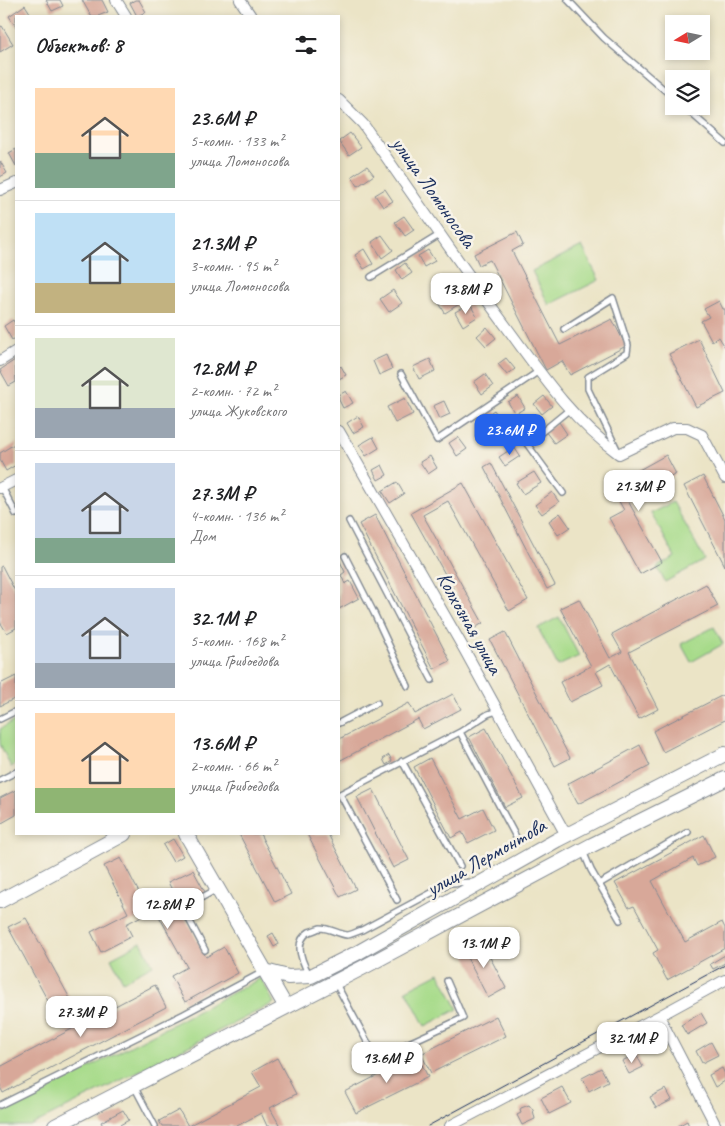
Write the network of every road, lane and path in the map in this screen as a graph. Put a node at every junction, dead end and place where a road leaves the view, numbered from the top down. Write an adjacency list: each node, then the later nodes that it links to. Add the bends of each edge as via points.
1 (116, 0): 4 (street)
2 (240, 0): 5 (street)
3 (568, 0): 6 (lane, via 604,38)
4 (125, 15)
5 (250, 15)
6 (665, 90)
7 (340, 101): 12 (street, улица Ломоносова, via 362,124)
8 (694, 115): 9 (lane)
9 (725, 142)
10 (15, 183): 11 (street)
11 (0, 190)
12 (441, 234): 13 (lane); 17 (street, улица Ломоносова)
13 (371, 277)
14 (564, 329): 21 (lane, via 613,298 628,345 627,353 588,377 588,389)
15 (15, 352): 16 (street)
16 (0, 361)
17 (539, 371): 18 (lane, via 437,440); 19 (street, улица Ломоносова)
18 (401, 374)
19 (570, 409): 21 (street, улица Ломоносова); 25 (lane, via 527,444)
20 (340, 433): 32 (street, Колхозная улица)
21 (619, 454): 22 (street, via 673,428 688,428 702,435)
22 (725, 478)
23 (15, 480): 24 (street)
24 (1, 486): 26 (lane)
25 (563, 493)
26 (15, 512)
27 (348, 521): 29 (lane)
28 (345, 556): 30 (lane)
29 (432, 680)
30 (408, 686)
31 (376, 703): 35 (lane)
32 (497, 711): 36 (lane); 45 (street, Колхозная улица)
33 (15, 712): 34 (lane)
34 (0, 720)
35 (340, 722)
36 (460, 732): 38 (lane); 46 (lane)
37 (725, 754): 45 (main road, улица Лермонтова)
38 (402, 761): 48 (lane); 52 (lane, via 340,794)
39 (15, 772): 41 (lane)
40 (725, 779): 47 (main road, улица Лермонтова)
41 (0, 780)
42 (688, 832): 50 (lane)
43 (122, 835): 53 (main road)
44 (187, 835): 51 (main road)
45 (566, 835): 49 (main road, улица Лермонтова)
46 (516, 837)
47 (583, 851): 50 (lane); 57 (main road, улица Лермонтова)
48 (460, 866)
49 (485, 881): 56 (main road, улица Лермонтова); 59 (lane, via 450,883 348,935 319,928 307,934 300,948 302,963)
50 (599, 884): 54 (lane)
51 (217, 889): 55 (lane, via 183,908); 58 (main road)
52 (398, 900)
53 (0, 901)
54 (620, 920)
55 (205, 950)
56 (357, 953): 57 (lane, via 355,962); 59 (main road, улица Лермонтова)
57 (364, 966): 62 (main road, улица Лермонтова)
58 (265, 970): 59 (main road, улица Лермонтова, via 288,977); 64 (main road); 67 (lane)
59 (311, 976): 63 (main road)
60 (725, 980): 65 (street)
61 (446, 981): 62 (lane, via 463,1018 376,1058)
62 (334, 982): 63 (main road, улица Лермонтова)
63 (320, 990): 64 (main road, улица Лермонтова)
64 (286, 1007): 66 (main road, улица Лермонтова)
65 (660, 1016): 68 (street); 72 (street)
66 (133, 1085): 69 (main road, улица Лермонтова); 70 (lane)
67 (0, 1105)
68 (470, 1122): 71 (street)
69 (55, 1126)
70 (155, 1126)
71 (450, 1126)
72 (716, 1126)

